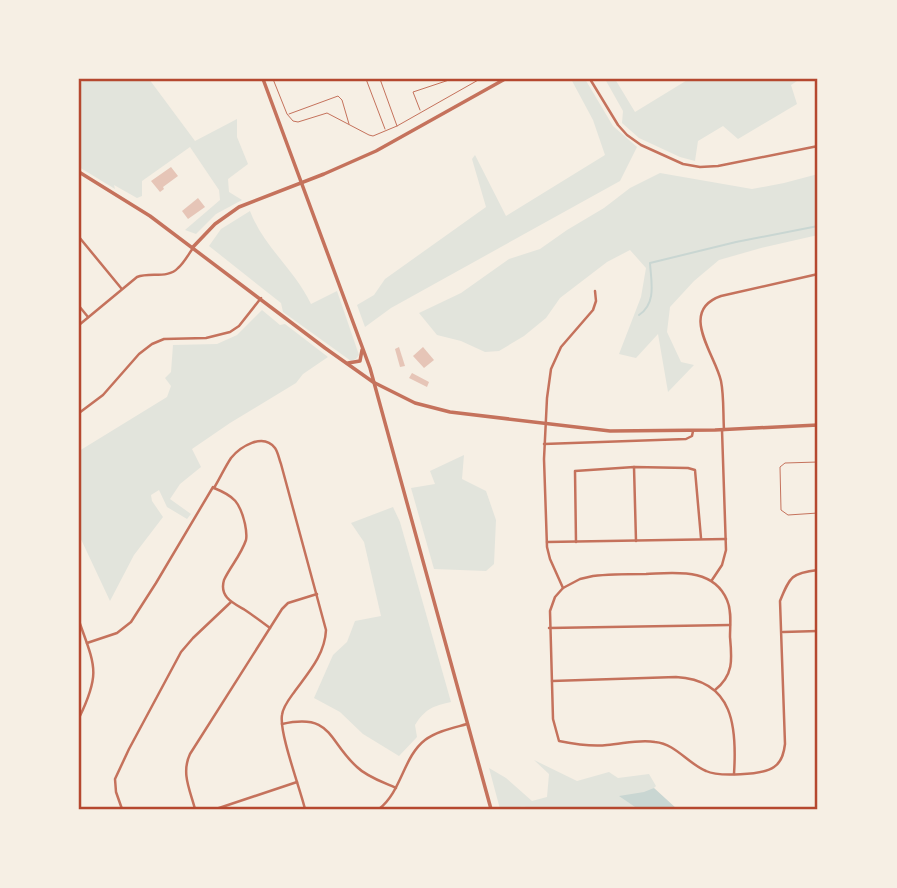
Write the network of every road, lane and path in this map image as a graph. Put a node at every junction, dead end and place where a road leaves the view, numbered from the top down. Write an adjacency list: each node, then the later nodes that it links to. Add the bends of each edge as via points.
1 (263, 79): 16 (street)
2 (273, 79): 10 (lane)
3 (366, 79): 13 (lane)
4 (380, 79): 12 (lane)
5 (452, 79): 9 (lane, via 413,92)
6 (480, 79): 9 (lane)
7 (505, 79): 16 (street, via 386,146)
8 (590, 79): 14 (street, via 628,135 683,164 718,166)
9 (421, 112): 12 (lane)
10 (287, 114): 11 (lane, via 298,122 327,113); 11 (lane, via 338,96)
11 (349, 124): 13 (lane, via 369,135)
12 (397, 126): 13 (lane)
13 (386, 131)
14 (818, 146)
15 (79, 172): 18 (street)
16 (301, 183): 18 (street, via 239,207 215,223); 26 (street)
17 (79, 237): 20 (street)
18 (193, 247): 20 (street, via 176,271 141,275); 22 (street)
19 (818, 274): 33 (street, via 716,298 703,310 701,328 721,380)
20 (121, 288): 24 (street)
21 (595, 291): 30 (street, via 593,310 552,364)
22 (261, 298): 27 (street); 29 (street, via 230,332 152,344)
23 (79, 306): 24 (street)
24 (88, 317): 25 (street)
25 (79, 324)
26 (362, 348): 27 (street, via 360,361); 28 (street)
27 (347, 363): 28 (street)
28 (373, 382): 30 (street, via 443,411); 61 (street)
29 (79, 413)
30 (547, 424): 32 (street, via 610,431); 34 (street)
31 (818, 426): 33 (street); 35 (lane)
32 (693, 430): 33 (street); 34 (street, via 685,439)
33 (723, 430): 41 (street)
34 (544, 444): 43 (street)
35 (818, 450)
36 (818, 462): 39 (lane, via 780,467 781,510 788,515)
37 (634, 467): 40 (street, via 695,470); 42 (street); 44 (street, via 575,471)
38 (214, 488): 48 (street, via 229,462 251,443 267,442 274,447); 49 (street, via 238,502 246,527 245,541 222,584); 56 (street, via 129,625)
39 (818, 513)
40 (701, 538): 41 (street); 42 (street)
41 (726, 539): 46 (street, via 724,559)
42 (636, 541): 44 (street)
43 (547, 542): 44 (street); 47 (street)
44 (576, 542)
45 (818, 570): 55 (street, via 800,572 787,582 780,601)
46 (711, 580): 47 (street, via 685,572 607,575 584,577); 51 (street, via 726,597)
47 (563, 587): 53 (street, via 552,604)
48 (317, 594): 52 (street, via 288,603); 60 (street, via 325,642 284,708)
49 (231, 603): 52 (street); 65 (street, via 181,652 124,757 115,783)
50 (79, 621): 56 (street)
51 (730, 625): 53 (street); 58 (street, via 730,670)
52 (270, 628): 66 (street, via 188,757 185,774)
53 (550, 628): 57 (street)
54 (818, 631): 55 (street)
55 (782, 632): 62 (street, via 782,758 771,769)
56 (87, 643): 59 (street, via 93,680)
57 (551, 681): 58 (street, via 680,677); 62 (street, via 553,719 560,741 595,746 661,743 705,771)
58 (715, 690): 62 (street, via 728,707 733,725)
59 (79, 718)
60 (282, 723): 63 (street); 64 (street, via 321,725 356,767)
61 (467, 724): 64 (street, via 424,741); 70 (street)
62 (734, 774)
63 (297, 782): 67 (street); 68 (street)
64 (396, 788): 69 (street)
65 (122, 809)
66 (195, 809)
67 (216, 809)
68 (305, 809)
69 (379, 809)
70 (491, 809)

